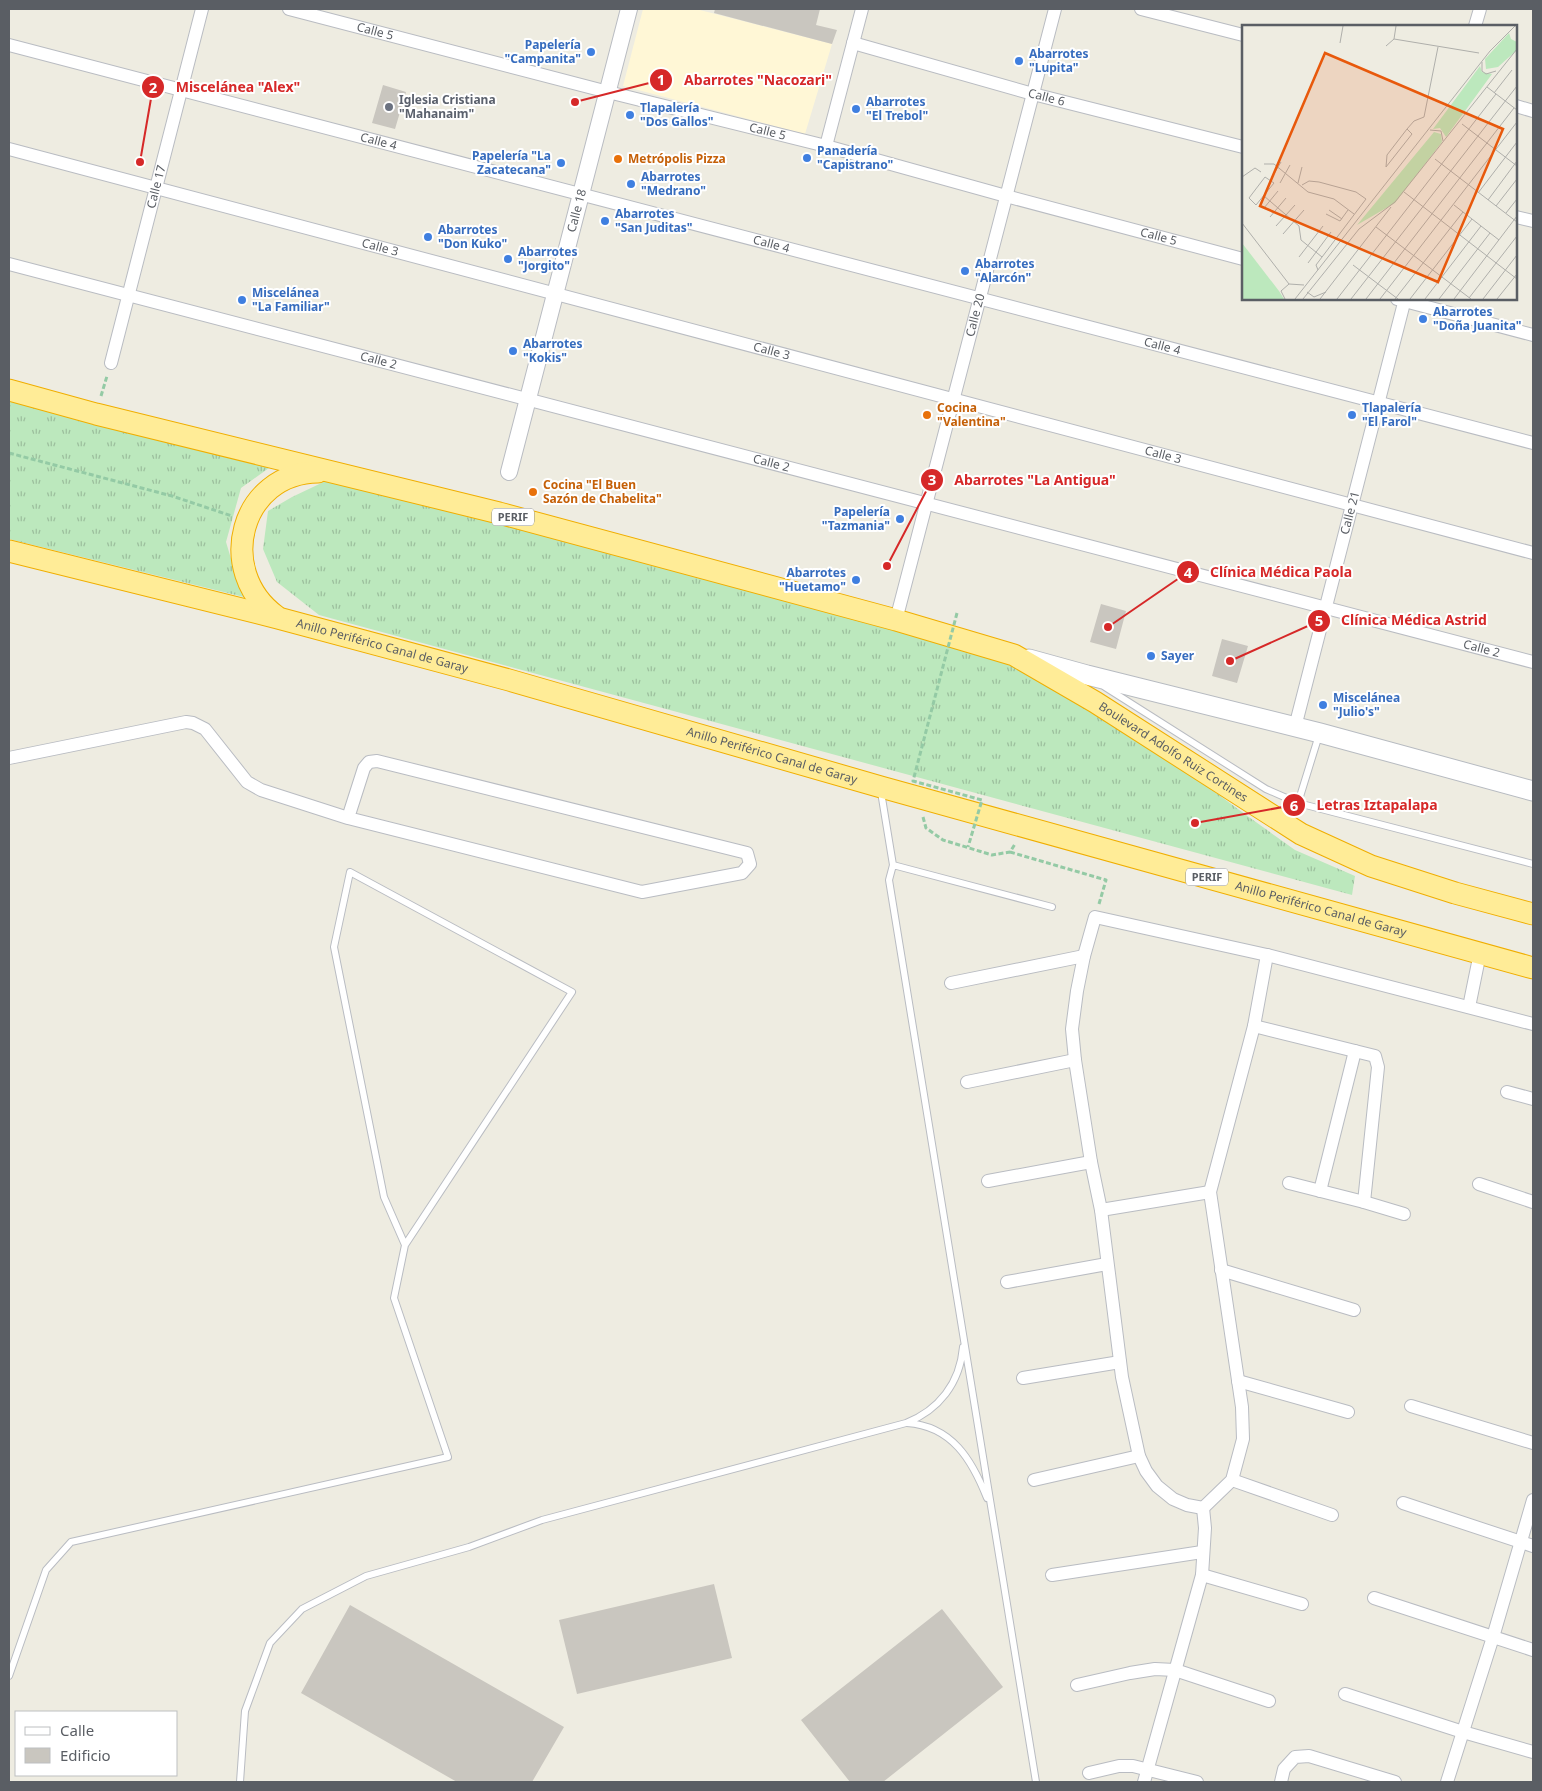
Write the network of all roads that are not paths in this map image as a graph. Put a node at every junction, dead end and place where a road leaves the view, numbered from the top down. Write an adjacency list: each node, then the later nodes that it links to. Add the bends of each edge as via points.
1 (202, 9): 12 (street, Calle 17)
2 (289, 9): 13 (street, Calle 5)
3 (629, 9): 13 (street, Calle 18)
4 (862, 9): 10 (street)
5 (1055, 9): 14 (street, Calle 20)
6 (1141, 9): 9 (street)
7 (1480, 9): 8 (street)
8 (1475, 25)
9 (1242, 35)
10 (853, 43): 14 (street, Calle 6); 17 (street)
11 (9, 45): 12 (street, Calle 4)
12 (181, 90): 20 (street, Calle 17); 21 (street, Calle 4)
13 (608, 92): 17 (street, Calle 5); 21 (street, Calle 18)
14 (1033, 94): 18 (street, Calle 6); 22 (street, Calle 20)
15 (1517, 106): 16 (street)
16 (1533, 111)
17 (826, 146): 22 (street, Calle 5)
18 (1242, 147)
19 (9, 149): 20 (street, Calle 3)
20 (156, 189): 27 (street, Calle 17); 28 (street, Calle 3)
21 (581, 194): 28 (street, Calle 18); 29 (street, Calle 4)
22 (1006, 196): 25 (street, Calle 5); 29 (street, Calle 20)
23 (1517, 217): 24 (street)
24 (1533, 221)
25 (1242, 258)
26 (9, 264): 27 (street, Calle 2)
27 (128, 295): 33 (street, Calle 17); 35 (street, Calle 2)
28 (555, 295): 35 (street, Calle 18); 36 (street, Calle 3)
29 (980, 298): 36 (street, Calle 20); 37 (street, Calle 4)
30 (1402, 300): 37 (street, Calle 21)
31 (1406, 300): 32 (street)
32 (1533, 334)
33 (111, 363)
34 (9, 390): 40 (highway, PERIF)
35 (528, 400): 39 (street, Calle 18); 41 (street, Calle 2)
36 (953, 400): 41 (street, Calle 20); 42 (street, Calle 3)
37 (1379, 402): 38 (street, Calle 4); 42 (street, Calle 21)
38 (1533, 443)
39 (509, 472)
40 (338, 474): 46 (highway, via 310,472 284,480 262,497 247,520 241,547 245,575 258,599); 47 (highway, PERIF)
41 (926, 504): 45 (street, Calle 2); 47 (street, Calle 20)
42 (1352, 505): 44 (street, Calle 3); 45 (street, Calle 21)
43 (9, 551): 46 (highway, Anillo Periférico Canal de Garay / PERIF)
44 (1533, 553)
45 (1326, 608): 49 (street, Calle 2); 51 (street, Calle 21)
46 (278, 618): 54 (highway, Anillo Periférico Canal de Garay / PERIF)
47 (896, 620): 48 (highway, PERIF)
48 (1014, 654): 50 (main road, PERIF); 61 (highway, Boulevard Adolfo Ruiz Cortines / PERIF, via 1301,834 1371,866)
49 (1533, 662)
50 (1087, 675): 51 (main road, PERIF); 56 (lane, via 1266,789)
51 (1295, 727): 52 (main road, PERIF)
52 (1320, 733): 55 (main road, PERIF); 56 (lane)
53 (9, 758): 57 (street, via 179,723 193,723 205,729 247,782 261,790)
54 (881, 787): 59 (lane); 62 (highway, Anillo Periférico Canal de Garay / PERIF)
55 (1533, 791)
56 (1298, 803): 58 (lane)
57 (348, 818): 57 (street, via 642,892 742,873 750,864 747,853 377,761 369,762 364,768)
58 (1533, 864)
59 (893, 865): 60 (lane); 90 (lane, via 889,880)
60 (1052, 907)
61 (1533, 914)
62 (1480, 953): 65 (highway, Anillo Periférico Canal de Garay / PERIF); 67 (street)
63 (1267, 955): 64 (street, via 1095,917); 67 (street); 69 (street)
64 (1084, 956): 66 (street); 71 (street, via 1072,1029)
65 (1533, 968)
66 (950, 983)
67 (1469, 1007): 68 (street)
68 (1533, 1024)
69 (1254, 1026): 70 (street); 80 (street)
70 (1355, 1051): 79 (street); 81 (street, via 1375,1056 1378,1067)
71 (1075, 1060): 72 (street); 75 (street)
72 (967, 1082)
73 (1507, 1092): 74 (street)
74 (1533, 1099)
75 (1091, 1162): 76 (street); 83 (street)
76 (988, 1180)
77 (1289, 1183): 79 (street)
78 (1479, 1184): 82 (street)
79 (1320, 1190): 81 (street)
80 (1210, 1192): 83 (street); 87 (street)
81 (1364, 1202): 84 (street)
82 (1533, 1202)
83 (1101, 1210): 86 (street)
84 (1404, 1214)
85 (405, 1245): 85 (lane, via 572,992 350,872 334,947 384,1197); 116 (lane, via 394,1298 448,1457 71,1542 46,1570)
86 (1107, 1264): 88 (street); 91 (street)
87 (1221, 1270): 89 (street); 93 (street)
88 (1007, 1282)
89 (1354, 1310)
90 (964, 1336): 96 (lane, via 961,1363 948,1391 926,1413); 104 (lane)
91 (1120, 1362): 92 (street); 98 (street)
92 (1023, 1378)
93 (1238, 1381): 95 (street); 100 (street, via 1243,1439)
94 (1411, 1406): 97 (street)
95 (1348, 1412)
96 (906, 1423): 104 (lane, via 933,1429 959,1448 972,1463); 124 (lane, via 542,1520 469,1547 366,1576 302,1609 270,1642 248,1702)
97 (1533, 1443)
98 (1139, 1456): 99 (street); 103 (street, via 1146,1471 1163,1491 1187,1505)
99 (1034, 1480)
100 (1232, 1480): 103 (street); 105 (street)
101 (1533, 1500): 106 (street)
102 (1403, 1503): 106 (street)
103 (1203, 1508): 108 (street)
104 (992, 1511): 125 (lane)
105 (1332, 1515)
106 (1520, 1542): 107 (street); 113 (street)
107 (1533, 1546)
108 (1202, 1552): 109 (street); 110 (street)
109 (1052, 1575)
110 (1202, 1575): 112 (street); 115 (street)
111 (1374, 1598): 113 (street)
112 (1302, 1604)
113 (1493, 1637): 114 (street); 120 (street)
114 (1533, 1650)
115 (1175, 1670): 117 (street, via 1155,1669); 119 (street); 123 (street)
116 (9, 1676)
117 (1077, 1685)
118 (1345, 1694): 120 (street)
119 (1269, 1701)
120 (1463, 1732): 121 (street); 129 (street)
121 (1533, 1752)
122 (1089, 1773): 123 (street, via 1133,1766)
123 (1146, 1776): 126 (street)
124 (240, 1782)
125 (1036, 1782)
126 (1197, 1782)
127 (1281, 1782): 128 (street, via 1284,1769 1295,1757 1309,1756)
128 (1394, 1782)
129 (1447, 1782)

